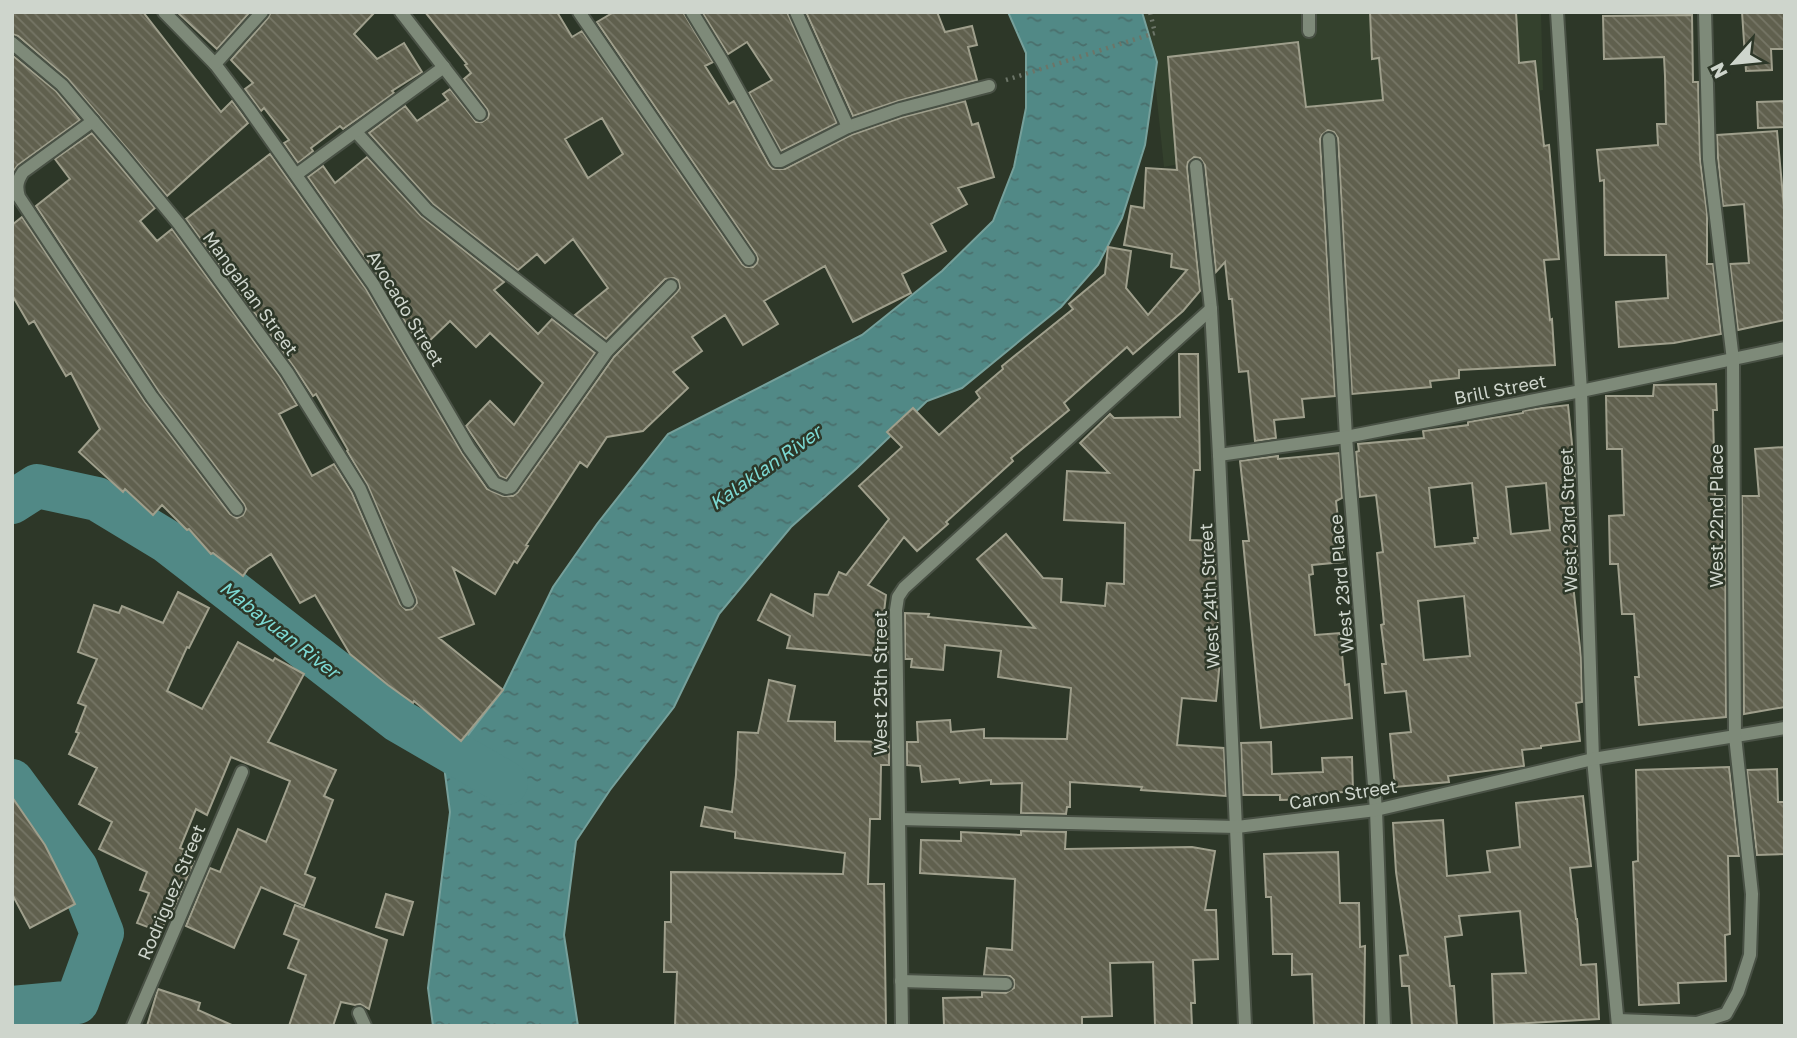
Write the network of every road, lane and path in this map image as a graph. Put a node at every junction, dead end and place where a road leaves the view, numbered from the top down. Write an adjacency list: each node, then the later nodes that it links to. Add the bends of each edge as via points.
1 (164, 12): 13 (street, Avocado Street)
2 (261, 12): 13 (street)
3 (401, 12): 14 (street)
4 (579, 12): 24 (street)
5 (692, 12): 19 (street, via 777,161)
6 (796, 12): 19 (street)
7 (1150, 12): 15 (path, via 1155,33)
8 (1309, 12): 11 (street)
9 (1557, 12): 30 (street, West 23rd Street)
10 (1705, 12): 29 (street, West 22nd Place, via 1710,159)
11 (1310, 31)
12 (12, 43): 18 (street, Mangahan Street, via 62,85)
13 (215, 64): 23 (street, Avocado Street)
14 (444, 67): 17 (street); 20 (street)
15 (1013, 78)
16 (989, 86): 19 (street)
17 (480, 114)
18 (93, 121): 33 (street, via 23,172 16,188 19,197 152,397); 34 (street, Mangahan Street, via 179,225 287,372 360,489)
19 (849, 127)
20 (356, 131): 23 (street); 28 (street, via 427,210)
21 (1329, 139): 31 (street, West 23rd Place)
22 (1196, 166): 26 (street, West 24th Street)
23 (297, 174): 28 (street, Avocado Street, via 373,284 469,448 501,487 511,487)
24 (749, 259)
25 (671, 286): 28 (street)
26 (1211, 309): 32 (street, West 24th Street); 40 (street, West 25th Street, via 898,597)
27 (1785, 348): 29 (street, Brill Street)
28 (607, 351)
29 (1732, 360): 30 (street, Brill Street); 36 (street, West 22nd Place)
30 (1581, 391): 31 (street, Brill Street); 37 (street, West 23rd Street)
31 (1346, 437): 32 (street, Brill Street); 39 (street, West 23rd Place)
32 (1219, 455): 41 (street, West 24th Street)
33 (237, 509)
34 (408, 601)
35 (1785, 728): 36 (street, Caron Street)
36 (1735, 736): 37 (street, Caron Street); 45 (street, West 22nd Place, via 1752,894 1750,954 1738,992 1726,1014 1697,1023)
37 (1593, 759): 39 (street, Caron Street); 45 (street, West 23rd Street)
38 (242, 772): 46 (street, Rodriguez Street)
39 (1377, 810): 41 (street, Caron Street); 50 (street, West 23rd Place)
40 (899, 819): 41 (street, Caron Street); 42 (street, West 25th Street)
41 (1237, 827): 49 (street, West 24th Street)
42 (901, 981): 43 (street); 48 (street, West 25th Street)
43 (1006, 984)
44 (359, 1013): 47 (street)
45 (1618, 1023)
46 (133, 1026)
47 (365, 1026)
48 (902, 1026)
49 (1245, 1026)
50 (1384, 1026)

